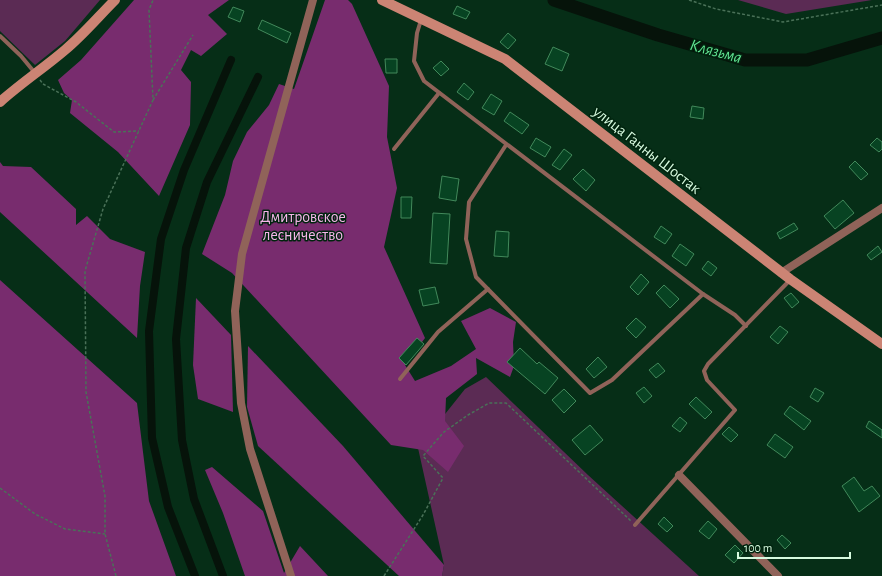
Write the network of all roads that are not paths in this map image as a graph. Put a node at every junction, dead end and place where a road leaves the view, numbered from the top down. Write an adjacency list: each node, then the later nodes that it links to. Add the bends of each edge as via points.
1 (115, 0): 6 (main road, via 67,49)
2 (313, 0): 21 (street, via 242,254 235,311 241,403 250,449)
3 (382, 0): 4 (main road, улица Ганны Шостак)
4 (421, 20): 7 (lane, via 414,62 424,81); 12 (main road, улица Ганны Шостак, via 505,59)
5 (0, 36): 6 (lane)
6 (35, 74): 8 (main road)
7 (439, 93): 9 (lane); 10 (lane)
8 (0, 102)
9 (506, 145): 14 (lane, via 468,202 466,239 476,277); 15 (lane)
10 (394, 149)
11 (882, 208): 12 (street)
12 (781, 273): 13 (main road, улица Ганны Шостак)
13 (790, 279): 16 (lane); 17 (main road, улица Ганны Шостак)
14 (488, 289): 15 (lane, via 590,393 612,380); 18 (lane, via 438,332)
15 (704, 294): 16 (lane, via 735,315)
16 (746, 326): 19 (lane, via 704,371 707,380 735,410)
17 (882, 344)
18 (400, 379)
19 (678, 475): 20 (lane); 22 (street)
20 (635, 525)
21 (289, 572)
22 (778, 576)

